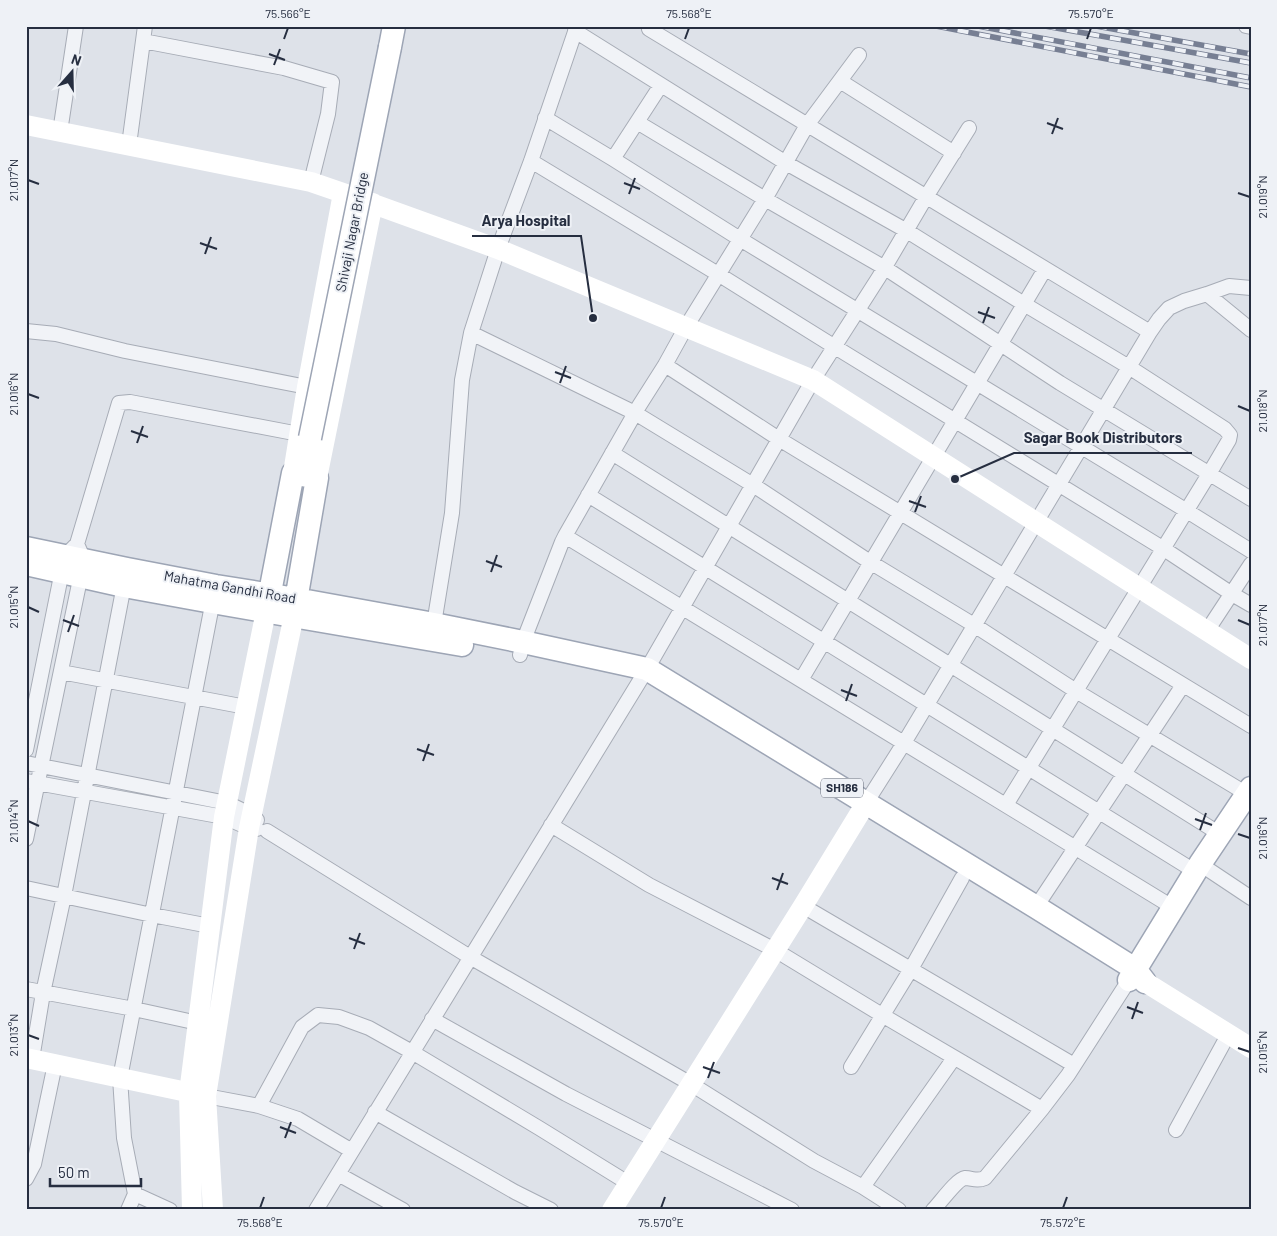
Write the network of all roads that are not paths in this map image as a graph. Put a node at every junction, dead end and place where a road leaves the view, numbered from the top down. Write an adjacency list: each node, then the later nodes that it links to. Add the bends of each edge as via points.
1 (76, 26): 17 (street)
2 (145, 26): 8 (street)
3 (394, 26): 53 (main road, Shivaji Nagar Bridge, bridge)
4 (1246, 26): 5 (street)
5 (1251, 27)
6 (649, 28): 15 (street)
7 (576, 29): 11 (street); 12 (street)
8 (143, 41): 18 (street); 23 (street, via 284,68 332,82 328,114)
9 (859, 55): 10 (street)
10 (840, 81): 15 (street); 19 (street)
11 (661, 84): 13 (street); 22 (street)
12 (545, 118): 20 (street); 21 (street)
13 (637, 122): 20 (street); 26 (street)
14 (26, 125): 17 (main road)
15 (807, 125): 22 (street); 25 (street)
16 (969, 128): 19 (street)
17 (60, 132): 18 (main road)
18 (129, 145): 23 (main road)
19 (954, 153): 25 (street)
20 (614, 159): 29 (street)
21 (531, 161): 30 (street); 33 (street)
22 (786, 163): 26 (street); 28 (street)
23 (311, 182): 24 (main road)
24 (344, 193): 27 (main road); 49 (main road)
25 (926, 197): 28 (street); 32 (street)
26 (764, 199): 29 (street); 31 (street)
27 (373, 204): 30 (main road); 59 (main road)
28 (907, 231): 31 (street); 36 (street)
29 (740, 238): 33 (street); 37 (street)
30 (498, 249): 38 (main road); 41 (street)
31 (885, 268): 37 (street); 43 (street)
32 (1045, 269): 36 (street); 42 (street)
33 (718, 274): 38 (street); 44 (street)
34 (1251, 288): 35 (street, via 1229,286)
35 (1207, 294): 39 (street); 42 (street, via 1169,308)
36 (1024, 304): 43 (street); 46 (street)
37 (858, 310): 44 (street); 48 (street)
38 (686, 327): 45 (street); 47 (main road)
39 (1251, 330)
40 (26, 331): 49 (street, via 56,334)
41 (471, 332): 51 (street); 87 (street, via 462,380 452,513)
42 (1150, 332): 46 (street)
43 (1000, 344): 48 (street); 50 (street)
44 (835, 347): 47 (street); 52 (street)
45 (665, 365): 51 (street); 54 (street)
46 (1129, 367): 50 (street); 58 (street, via 1230,435)
47 (813, 380): 54 (street); 57 (main road)
48 (977, 382): 52 (street); 55 (street)
49 (306, 387): 53 (main road)
50 (1103, 410): 55 (street); 58 (street)
51 (635, 413): 56 (street); 61 (street)
52 (954, 420): 57 (street); 60 (street)
53 (305, 436): 59 (main road, Shivaji Nagar Bridge); 72 (street, via 130,402 119,403)
54 (779, 439): 61 (street); 65 (street)
55 (1082, 446): 60 (street); 64 (street)
56 (612, 453): 62 (street); 67 (street)
57 (933, 457): 65 (street); 66 (main road)
58 (1209, 474): 63 (street); 64 (street)
59 (304, 475): 83 (main road); 85 (main road)
60 (1059, 484): 66 (street); 70 (street)
61 (753, 485): 67 (street); 73 (street)
62 (588, 495): 68 (street); 76 (street)
63 (1251, 500)
64 (1187, 511): 70 (street); 71 (street)
65 (900, 512): 73 (street); 77 (street)
66 (1036, 522): 77 (street); 79 (main road)
67 (729, 526): 76 (street); 82 (street)
68 (565, 536): 86 (street); 92 (street)
69 (26, 548): 72 (main road, Mahatma Gandhi Road)
70 (1164, 549): 79 (street); 81 (street)
71 (1251, 551)
72 (74, 561): 74 (main road); 78 (main road, Mahatma Gandhi Road); 95 (street); 108 (street)
73 (870, 562): 82 (street); 88 (street)
74 (26, 564)
75 (1251, 564): 81 (street)
76 (705, 567): 86 (street); 91 (street)
77 (1004, 576): 88 (street); 90 (street)
78 (126, 577): 80 (main road, Mahatma Gandhi Road); 98 (street)
79 (1139, 588): 89 (main road); 90 (street)
80 (214, 594): 83 (main road, Mahatma Gandhi Road); 101 (street)
81 (1232, 594): 84 (street); 89 (street)
82 (848, 600): 91 (street); 94 (street)
83 (268, 602): 85 (main road, Mahatma Gandhi Road); 103 (main road)
84 (1251, 605)
85 (295, 607): 87 (main road, Mahatma Gandhi Road); 92 (main road); 123 (main road)
86 (682, 607): 96 (street); 97 (street)
87 (434, 624): 92 (main road, SH186)
88 (974, 625): 94 (street); 100 (street)
89 (1208, 631): 93 (main road)
90 (1108, 639): 99 (street); 100 (street)
91 (824, 641): 97 (street); 102 (street)
92 (521, 648): 96 (main road, SH186)
93 (1251, 659)
94 (950, 665): 102 (street); 105 (street)
95 (60, 672): 98 (street); 110 (street)
96 (643, 675): 120 (main road, SH186); 124 (street)
97 (800, 680): 107 (street)
98 (106, 681): 101 (street); 113 (street)
99 (1183, 685): 104 (street); 106 (street)
100 (1076, 691): 105 (street); 106 (street)
101 (194, 698): 103 (street); 117 (street)
102 (926, 705): 107 (street); 111 (street)
103 (246, 707): 121 (main road)
104 (1251, 726)
105 (1053, 729): 111 (street); 112 (street)
106 (1150, 735): 112 (street); 115 (street)
107 (904, 743): 118 (street); 120 (street)
108 (26, 750)
109 (26, 763): 110 (street)
110 (42, 766): 113 (street); 114 (street)
111 (1028, 768): 118 (street); 122 (street)
112 (1125, 774): 122 (street); 125 (street)
113 (87, 775): 116 (street); 117 (street)
114 (32, 782): 116 (street); 126 (street)
115 (1249, 791): 125 (main road)
116 (84, 792): 119 (street); 131 (street)
117 (175, 793): 119 (street); 121 (street)
118 (1006, 805): 127 (street)
119 (172, 808): 121 (street); 136 (street)
120 (862, 808): 129 (main road); 133 (main road); 134 (main road, SH186)
121 (226, 810): 123 (street); 137 (main road)
122 (1099, 812): 127 (street); 128 (street)
123 (256, 825): 139 (street); 158 (main road)
124 (551, 825): 138 (street, via 649,885); 139 (street)
125 (1220, 834): 128 (main road)
126 (26, 839)
127 (1076, 848): 134 (street); 135 (street)
128 (1198, 868): 132 (street); 135 (main road)
129 (962, 878): 140 (street); 141 (main road)
130 (26, 888): 131 (street)
131 (64, 896): 136 (street); 143 (street)
132 (1251, 898)
133 (803, 906): 138 (main road); 140 (street)
134 (1036, 907): 141 (main road, SH186)
135 (1174, 908): 141 (main road)
136 (152, 915): 137 (street); 144 (street)
137 (210, 926): 147 (main road)
138 (775, 950): 145 (street); 157 (main road)
139 (470, 958): 146 (street); 157 (street)
140 (911, 969): 145 (street); 154 (street)
141 (1136, 977): 148 (main road); 154 (street)
142 (26, 989): 143 (street)
143 (43, 993): 144 (street); 152 (street)
144 (134, 1009): 147 (street); 156 (street)
145 (882, 1015): 151 (street); 155 (street)
146 (432, 1019): 150 (street); 163 (street)
147 (198, 1023): 158 (main road)
148 (1228, 1035): 149 (main road); 162 (street)
149 (1251, 1048)
150 (412, 1052): 159 (street, via 369,1028 339,1016 318,1015 302,1027); 161 (street); 167 (street)
151 (954, 1058): 160 (street); 168 (street)
152 (29, 1059): 153 (main road)
153 (55, 1064): 156 (main road); 166 (street, via 34,1164)
154 (1074, 1065): 160 (street)
155 (851, 1066)
156 (120, 1078): 158 (main road); 169 (street, via 124,1138)
157 (691, 1084): 163 (main road); 168 (street)
158 (197, 1094): 159 (street); 172 (main road); 173 (main road)
159 (259, 1106): 164 (street, via 298,1119)
160 (1042, 1109): 180 (street, via 985,1178 960,1180)
161 (375, 1112): 164 (street); 176 (street)
162 (1176, 1130)
163 (655, 1140): 167 (main road); 178 (street)
164 (352, 1151): 165 (street)
165 (338, 1174): 174 (street); 175 (street)
166 (26, 1179)
167 (628, 1183): 177 (main road)
168 (862, 1187): 179 (street)
169 (134, 1194): 170 (street); 171 (street)
170 (128, 1210)
171 (170, 1210)
172 (192, 1210)
173 (213, 1210)
174 (316, 1210)
175 (403, 1210)
176 (551, 1210)
177 (612, 1210)
178 (792, 1210)
179 (899, 1210)
180 (933, 1210)

